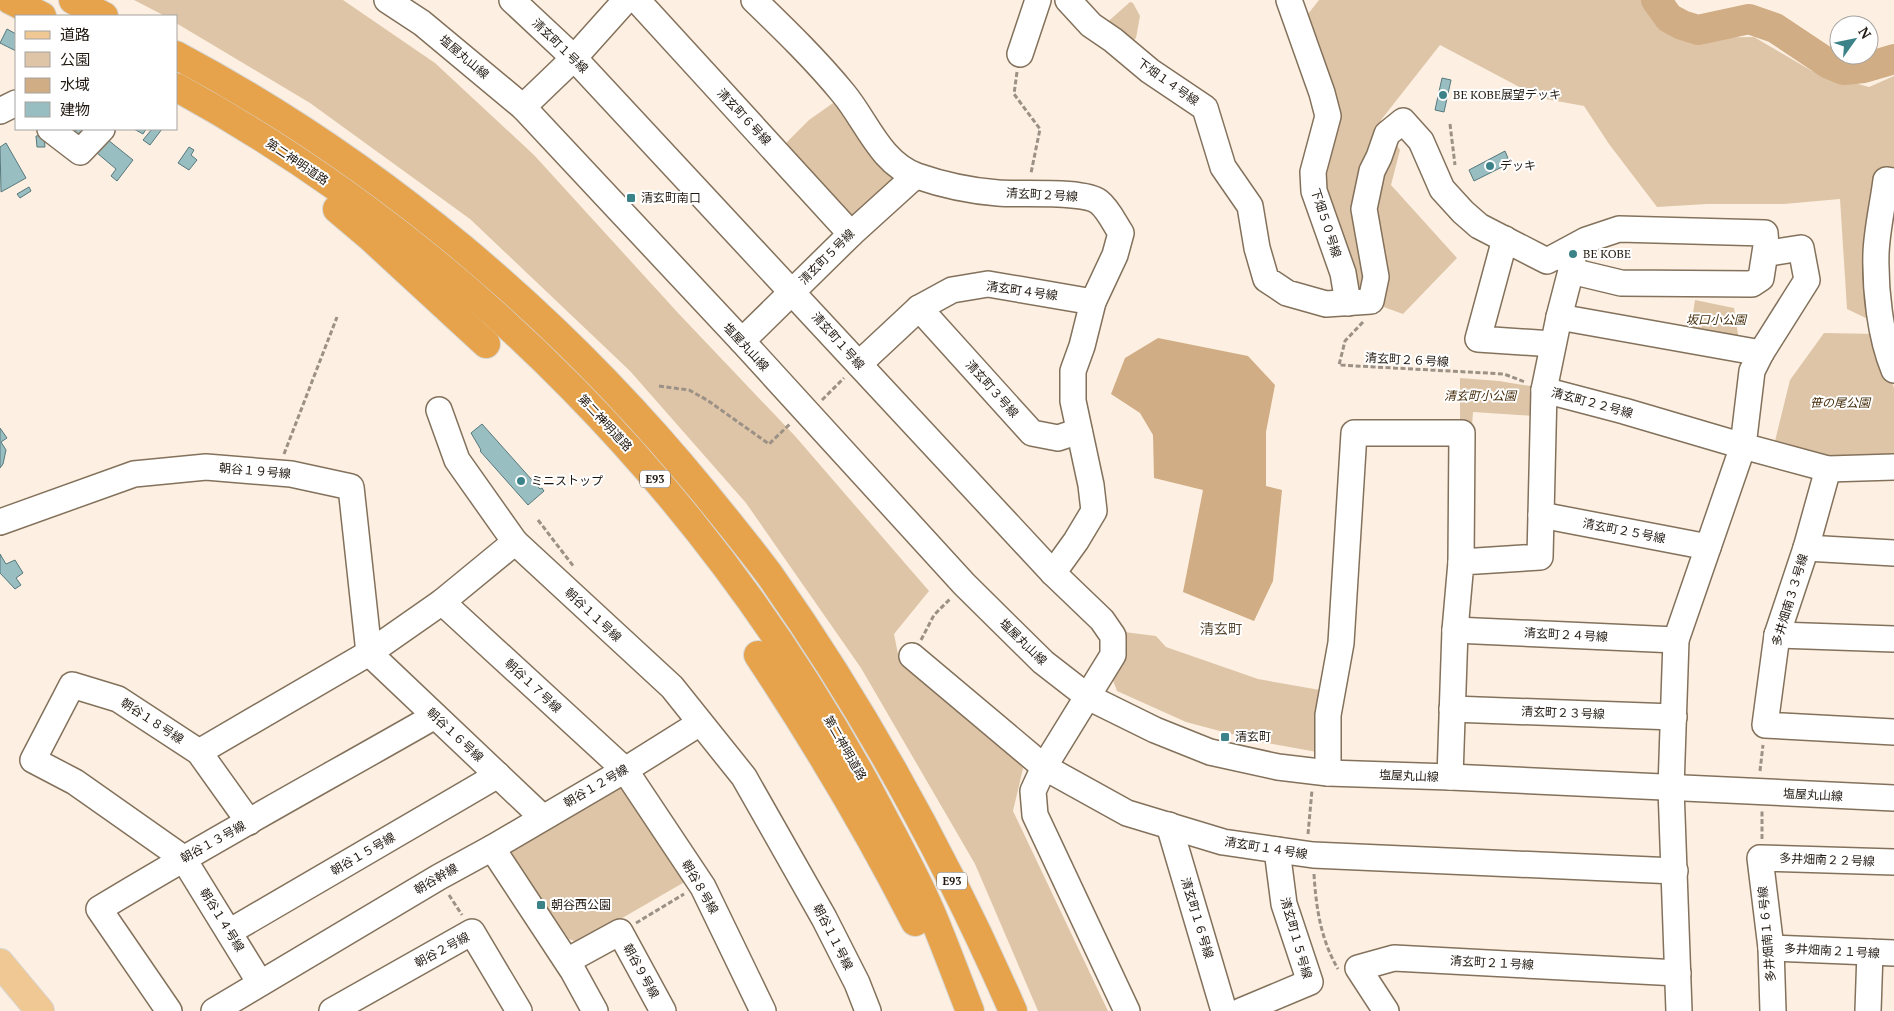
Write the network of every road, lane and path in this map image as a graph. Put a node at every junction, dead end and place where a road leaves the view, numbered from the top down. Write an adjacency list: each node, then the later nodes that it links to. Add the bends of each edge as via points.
1 (10, 0): 11 (highway)
2 (73, 0): 12 (highway)
3 (387, 0): 19 (street, 塩屋丸山線, via 422,23)
4 (512, 0): 15 (street, 清玄町１号線)
5 (626, 0): 15 (street)
6 (637, 0): 26 (street, 清玄町６号線)
7 (754, 0): 23 (street, 清玄町２号線, via 844,94 875,142 898,165)
8 (1038, 0): 13 (street)
9 (1068, 0): 32 (street, 下畑１４号線, via 1091,25 1205,108 1223,167 1250,206 1266,279 1287,293 1326,304)
10 (1289, 0): 32 (street, 下畑５０号線, via 1328,116 1313,172 1314,191 1343,273)
11 (40, 15)
12 (102, 15)
13 (1020, 54): 25 (path, via 1014,94 1040,129)
14 (178, 56): 77 (highway, E93, via 302,129 364,173 467,253 571,346 675,457 767,572 848,694)
15 (574, 58): 19 (street); 30 (street, 清玄町１号線)
16 (178, 88): 119 (highway, 第二神明道路 / E93, via 322,178 439,266 546,361 645,466 740,585 820,703 892,833 930,910)
17 (178, 95): 37 (highway, via 332,205)
18 (15, 104): 20 (street)
19 (523, 106): 36 (street, 塩屋丸山線)
20 (0, 111)
21 (51, 130): 22 (street, via 80,152)
22 (101, 130)
23 (915, 176): 25 (street, 清玄町２号線, via 961,189); 26 (street, 清玄町５号線)
24 (1894, 181): 41 (street, via 1886,180 1876,252 1879,307)
25 (1027, 194): 31 (street, 清玄町２号線, via 1076,195 1099,202 1121,233 1115,255)
26 (851, 234): 30 (street, 清玄町５号線)
27 (1505, 239): 29 (street, via 1547,261); 32 (street, via 1479,226 1442,189 1421,141 1404,121 1387,134 1372,171 1364,209 1376,277); 38 (street, via 1478,339)
28 (1776, 252): 39 (street, via 1801,248 1807,280)
29 (1564, 263): 29 (street, via 1586,240 1619,229 1764,233 1766,246 1761,278 1752,284 1621,283); 35 (street)
30 (793, 292): 36 (street, 清玄町５号線); 40 (street, 清玄町１号線)
31 (1092, 302): 33 (street, 清玄町４号線, via 988,284 952,290); 47 (street, 清玄町２号線, via 1082,346 1072,371 1072,401)
32 (1359, 302): 43 (path, 清玄町２６号線, via 1369,315 1346,341 1339,365 1504,374)
33 (919, 308): 40 (street, 清玄町４号線); 47 (street, 清玄町３号線, via 1032,433 1058,438)
34 (337, 317): 51 (path)
35 (1559, 317): 38 (street); 39 (street)
36 (742, 341): 69 (street, 塩屋丸山線, via 964,584 1043,662)
37 (486, 344)
38 (1553, 344): 43 (street)
39 (1761, 353): 48 (street, via 1752,371)
40 (859, 364): 44 (path); 59 (street, 清玄町１号線)
41 (1894, 370)
42 (658, 386): 46 (path, via 690,390 769,444)
43 (1544, 390): 48 (street, 清玄町２２号線); 52 (street, 清玄町２２号線)
44 (820, 402)
45 (439, 410): 54 (street, 朝谷１１号線, via 457,460)
46 (792, 423)
47 (1080, 432): 59 (street, 清玄町２号線, via 1094,511)
48 (1743, 446): 50 (street, 清玄町２２号線); 55 (street)
49 (1894, 467): 50 (street, 清玄町２２号線)
50 (1828, 468): 56 (street, 多井畑南３３号線)
51 (277, 472): 53 (street, 朝谷１９号線, via 206,466 134,474); 66 (street, 朝谷１９号線, via 351,487)
52 (1541, 515): 55 (street, 清玄町２５号線); 58 (street, 清玄町２２号線, via 1540,557)
53 (0, 522)
54 (515, 542): 61 (street); 73 (street, 朝谷１１号線, via 672,687)
55 (1708, 547): 65 (street)
56 (1806, 548): 57 (street); 63 (street, 多井畑南３３号線)
57 (1894, 553)
58 (1461, 562): 62 (street); 83 (street, via 1462,433 1354,433 1340,643)
59 (1053, 573): 69 (street, 清玄町１号線, via 1102,620 1113,636 1113,656)
60 (951, 597): 68 (path, via 934,615)
61 (442, 602): 66 (street); 79 (street, 朝谷１７号線)
62 (1455, 630): 65 (street, 清玄町２４号線); 70 (street)
63 (1777, 635): 64 (street); 74 (street, 多井畑南３３号線)
64 (1894, 639)
65 (1676, 640): 72 (street)
66 (368, 653): 71 (street, 朝谷１６号線); 76 (street)
67 (758, 655): 118 (highway, via 834,774 886,864)
68 (912, 656): 78 (street, 清玄町１４号線)
69 (1088, 697): 78 (street, 清玄町１号線); 83 (street, 塩屋丸山線, via 1155,730 1210,752)
70 (1452, 709): 72 (street, 清玄町２３号線); 82 (street)
71 (435, 716): 80 (street, 朝谷１６号線); 88 (street, 朝谷１３号線)
72 (1674, 717): 84 (street)
73 (700, 723): 79 (street, 朝谷１２号線); 117 (street, 朝谷１１号線, via 744,777 782,842 828,926)
74 (1765, 724): 75 (street); 81 (path)
75 (1894, 732)
76 (200, 752): 88 (street, 朝谷１８号線); 93 (street, 朝谷１８号線, via 118,699 72,685 33,760 75,782)
77 (883, 754): 120 (highway, E93, via 951,901); 121 (highway, E93, via 959,895)
78 (1044, 767): 89 (street, 清玄町１４号線, via 1127,813); 122 (street, 清玄町１号線, via 1033,791 1035,815)
79 (625, 770): 87 (street, 朝谷１２号線); 98 (street, 朝谷８号線)
80 (498, 775): 87 (street, 朝谷１６号線); 99 (street, 朝谷１５号線)
81 (1760, 776)
82 (1450, 777): 83 (street, 塩屋丸山線); 84 (street, 塩屋丸山線)
83 (1320, 781): 92 (path)
84 (1670, 788): 85 (street, 塩屋丸山線); 96 (street)
85 (1894, 798)
86 (1762, 809): 94 (path)
87 (542, 817): 90 (street, 朝谷１２号線)
88 (249, 822): 93 (street, 朝谷１３号線)
89 (1169, 825): 91 (street, 清玄町１４号線, via 1223,842); 123 (street, 清玄町１６号線)
90 (492, 848): 97 (street, 朝谷幹線); 104 (street)
91 (1278, 850): 92 (street, 清玄町１４号線); 124 (street, 清玄町１５号線, via 1284,904 1310,982)
92 (1310, 855): 96 (street, 清玄町１４号線); 107 (path, via 1318,917)
93 (183, 858): 99 (street, 朝谷１４号線); 110 (street, 朝谷１３号線, via 99,909)
94 (1761, 858): 95 (street, 多井畑南２２号線); 102 (street, 多井畑南１６号線)
95 (1894, 862)
96 (1675, 871): 106 (street)
97 (439, 877): 100 (path); 108 (street, 朝谷幹線)
98 (702, 884): 101 (path); 116 (street, 朝谷８号線)
99 (229, 932): 108 (street, 朝谷１４号線)
100 (472, 932): 112 (street, 朝谷２号線); 113 (street, 朝谷２号線)
101 (620, 932): 104 (street, 朝谷９号線); 115 (street, 朝谷９号線)
102 (1771, 948): 103 (street, 多井畑南２１号線); 127 (street, 多井畑南１６号線)
103 (1882, 953): 128 (street)
104 (567, 961): 114 (street)
105 (0, 963): 109 (main road)
106 (1678, 973): 125 (street, 清玄町２１号線, via 1394,958 1358,968); 126 (street)
107 (1341, 976)
108 (260, 983): 111 (street, 朝谷幹線)
109 (40, 1011)
110 (169, 1011)
111 (214, 1011)
112 (332, 1011)
113 (519, 1011)
114 (595, 1011)
115 (663, 1011)
116 (763, 1011)
117 (868, 1011)
118 (957, 1011)
119 (970, 1011)
120 (994, 1011)
121 (1013, 1011)
122 (1127, 1011)
123 (1224, 1011)
124 (1241, 1011)
125 (1386, 1011)
126 (1679, 1011)
127 (1773, 1011)
128 (1868, 1011)

